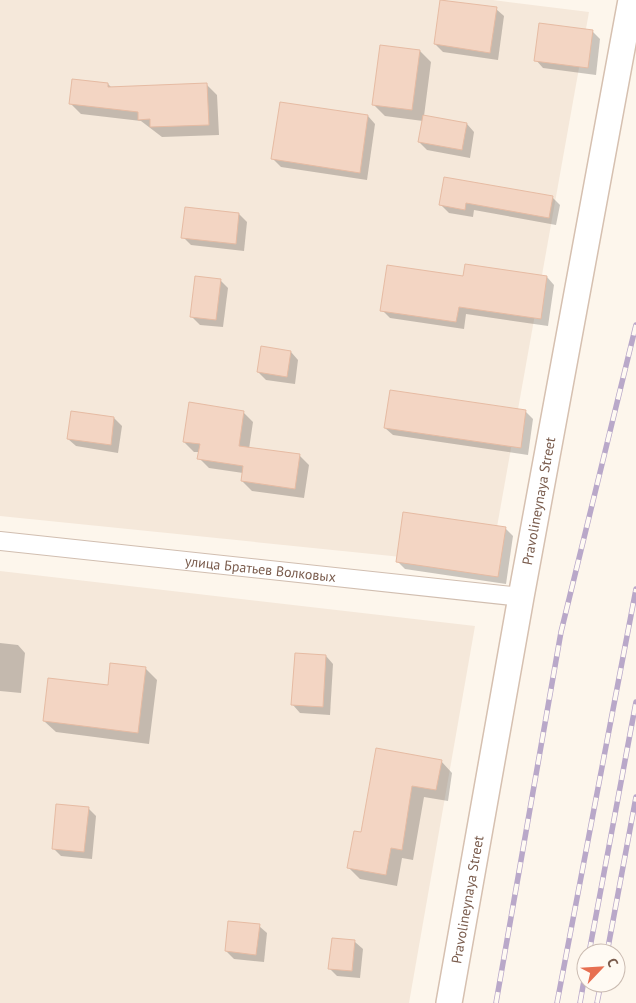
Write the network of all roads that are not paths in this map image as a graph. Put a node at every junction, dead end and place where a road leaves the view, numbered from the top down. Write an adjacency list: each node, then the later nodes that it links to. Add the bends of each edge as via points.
1 (631, 0): 3 (main road, Pravolineynaya Street)
2 (0, 541): 3 (street, улица Братьев Волковых)
3 (521, 597): 4 (main road, Pravolineynaya Street)
4 (449, 1003)

